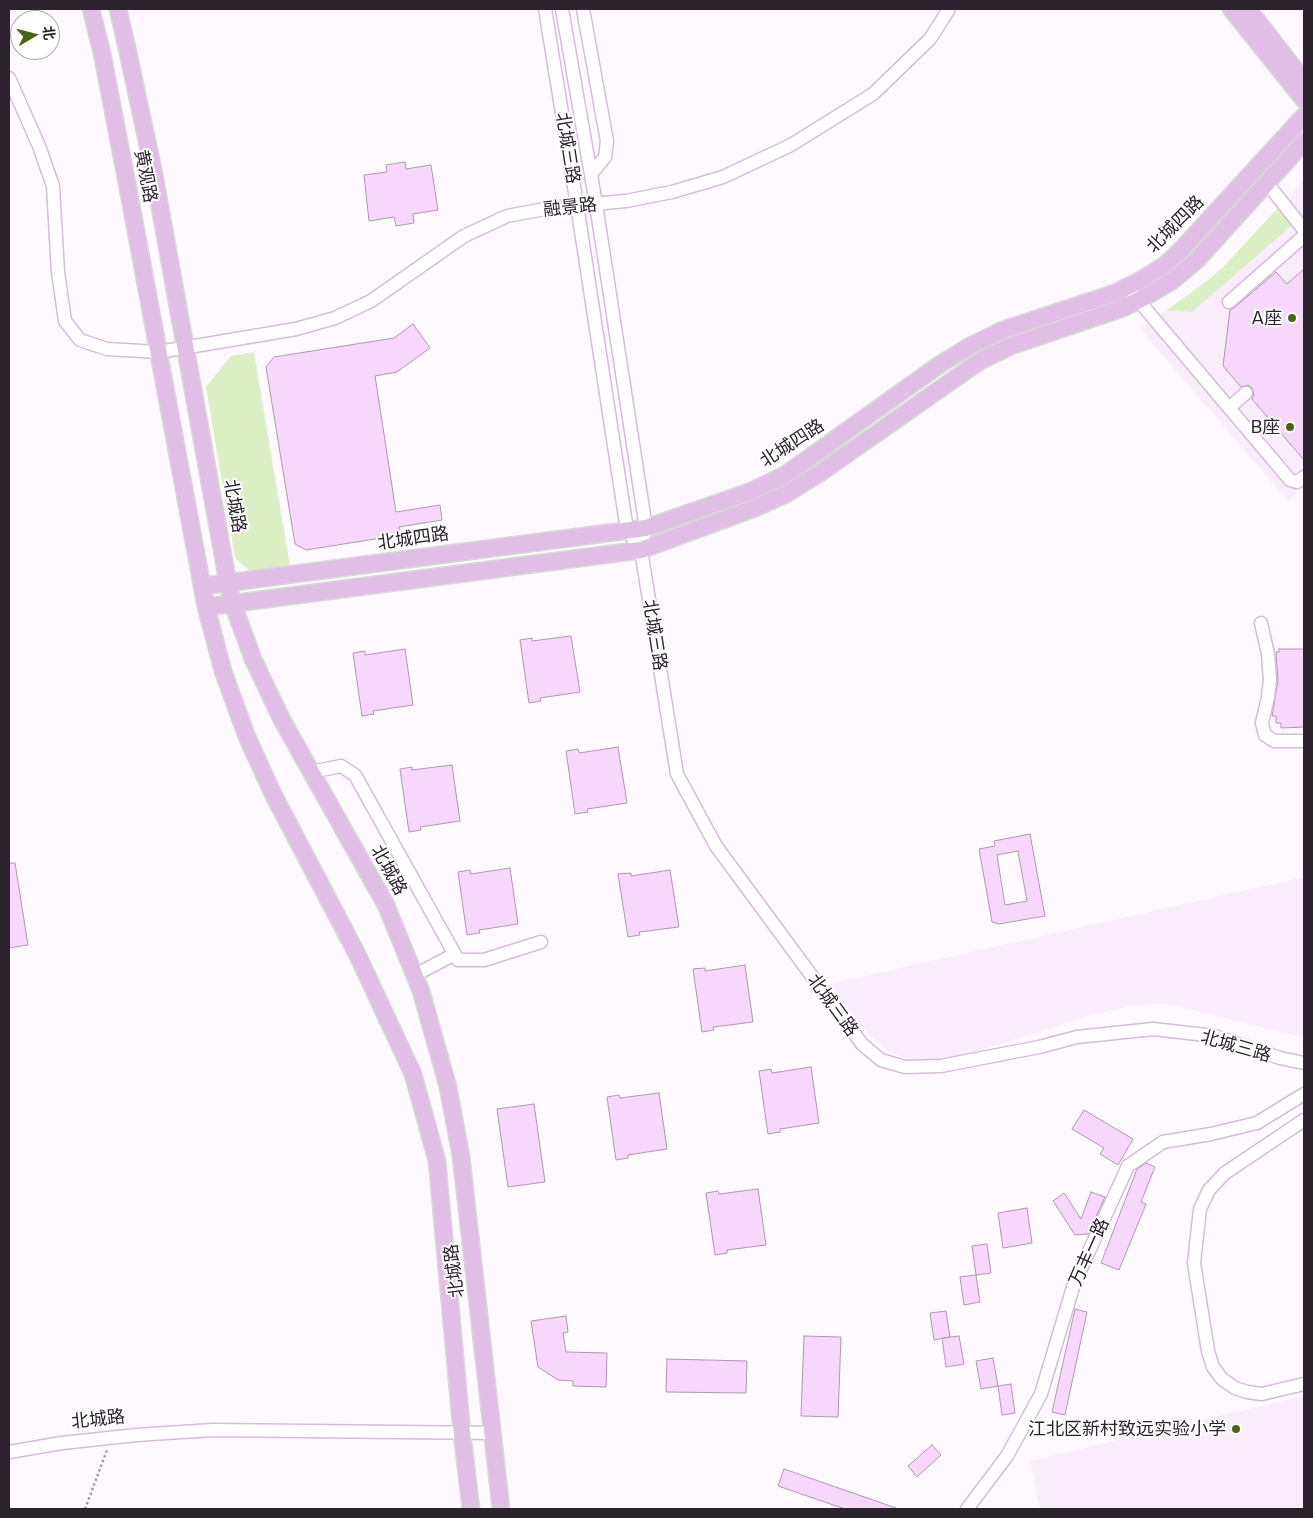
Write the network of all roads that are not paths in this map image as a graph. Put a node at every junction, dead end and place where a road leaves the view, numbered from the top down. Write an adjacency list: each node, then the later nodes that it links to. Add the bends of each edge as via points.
1 (91, 9): 24 (main road, 黄观路)
2 (118, 9): 23 (main road, 黄观路, via 153,169)
3 (545, 9): 17 (street, 北城三路)
4 (562, 9): 14 (street, 北城三路)
5 (583, 9): 14 (street, via 607,141 605,156)
6 (949, 9): 16 (street, 融景路, via 930,39 873,94 791,145 723,178 672,192)
7 (1231, 9): 11 (main road)
8 (1248, 9): 10 (main road)
9 (9, 78): 24 (street, 融景路, via 53,186 58,272 65,321 80,340 107,349)
10 (1304, 81)
11 (1304, 100)
12 (1304, 116): 20 (main road, 北城四路, via 1180,252 1165,265)
13 (1304, 142): 15 (main road)
14 (591, 174): 16 (street, 北城三路)
15 (1267, 182): 18 (street); 21 (main road, via 1196,261 1172,281)
16 (596, 204): 17 (street, 融景路); 28 (street, 北城三路)
17 (577, 205): 23 (street, 融景路, via 520,213 493,222 464,236 371,301 335,318 296,329); 29 (street, 北城三路)
18 (1304, 230)
19 (1304, 236): 22 (street)
20 (1126, 287): 21 (street); 28 (main road, 北城四路, via 1003,330 970,346 785,475 749,492)
21 (1138, 301): 26 (street); 30 (main road, via 1011,346 980,361 788,493)
22 (1228, 302)
23 (186, 347): 24 (street, 融景路); 31 (main road, 北城路)
24 (159, 352): 32 (main road, 北城路)
25 (1246, 393): 26 (street)
26 (1229, 408): 27 (street, via 1290,480 1297,482)
27 (1304, 476)
28 (646, 528): 29 (main road, 北城四路); 30 (street, 北城三路)
29 (627, 530): 30 (street, 北城三路); 31 (main road, 北城四路)
30 (641, 550): 33 (main road); 41 (street, 北城三路, via 678,774 716,846 862,1044 881,1060 905,1067 941,1066 1077,1037 1153,1029 1216,1036)
31 (228, 583): 32 (main road, 北城四路); 33 (main road, 北城路)
32 (203, 586): 34 (main road, 北城路)
33 (233, 604): 34 (main road); 37 (main road, 北城路, via 253,660)
34 (206, 607): 46 (main road, 北城路, via 223,671 247,737 273,794 357,954 413,1074 437,1160)
35 (1261, 622): 36 (street, via 1270,680 1262,723 1265,735 1274,741)
36 (1304, 741)
37 (311, 772): 39 (street, via 341,766 355,775); 40 (main road, 北城路, via 386,905)
38 (541, 942): 39 (street, via 484,960 458,960)
39 (453, 955): 40 (street)
40 (415, 975): 45 (main road, 北城路, via 448,1087 461,1156)
41 (1304, 1063)
42 (1304, 1094): 50 (street, 万丰一路, via 1257,1123 1163,1142 1128,1166 1074,1284 1041,1394 1007,1456)
43 (1304, 1120): 44 (street, via 1225,1173 1209,1190 1200,1209 1194,1263 1208,1351 1213,1367 1222,1379 1235,1388 1262,1394)
44 (1304, 1384)
45 (492, 1433): 46 (street, 北城路); 49 (main road, 北城路)
46 (462, 1434): 47 (street, 北城路, via 213,1430 111,1438); 48 (main road, 北城路)
47 (9, 1452)
48 (471, 1509)
49 (501, 1509)
50 (967, 1509)

